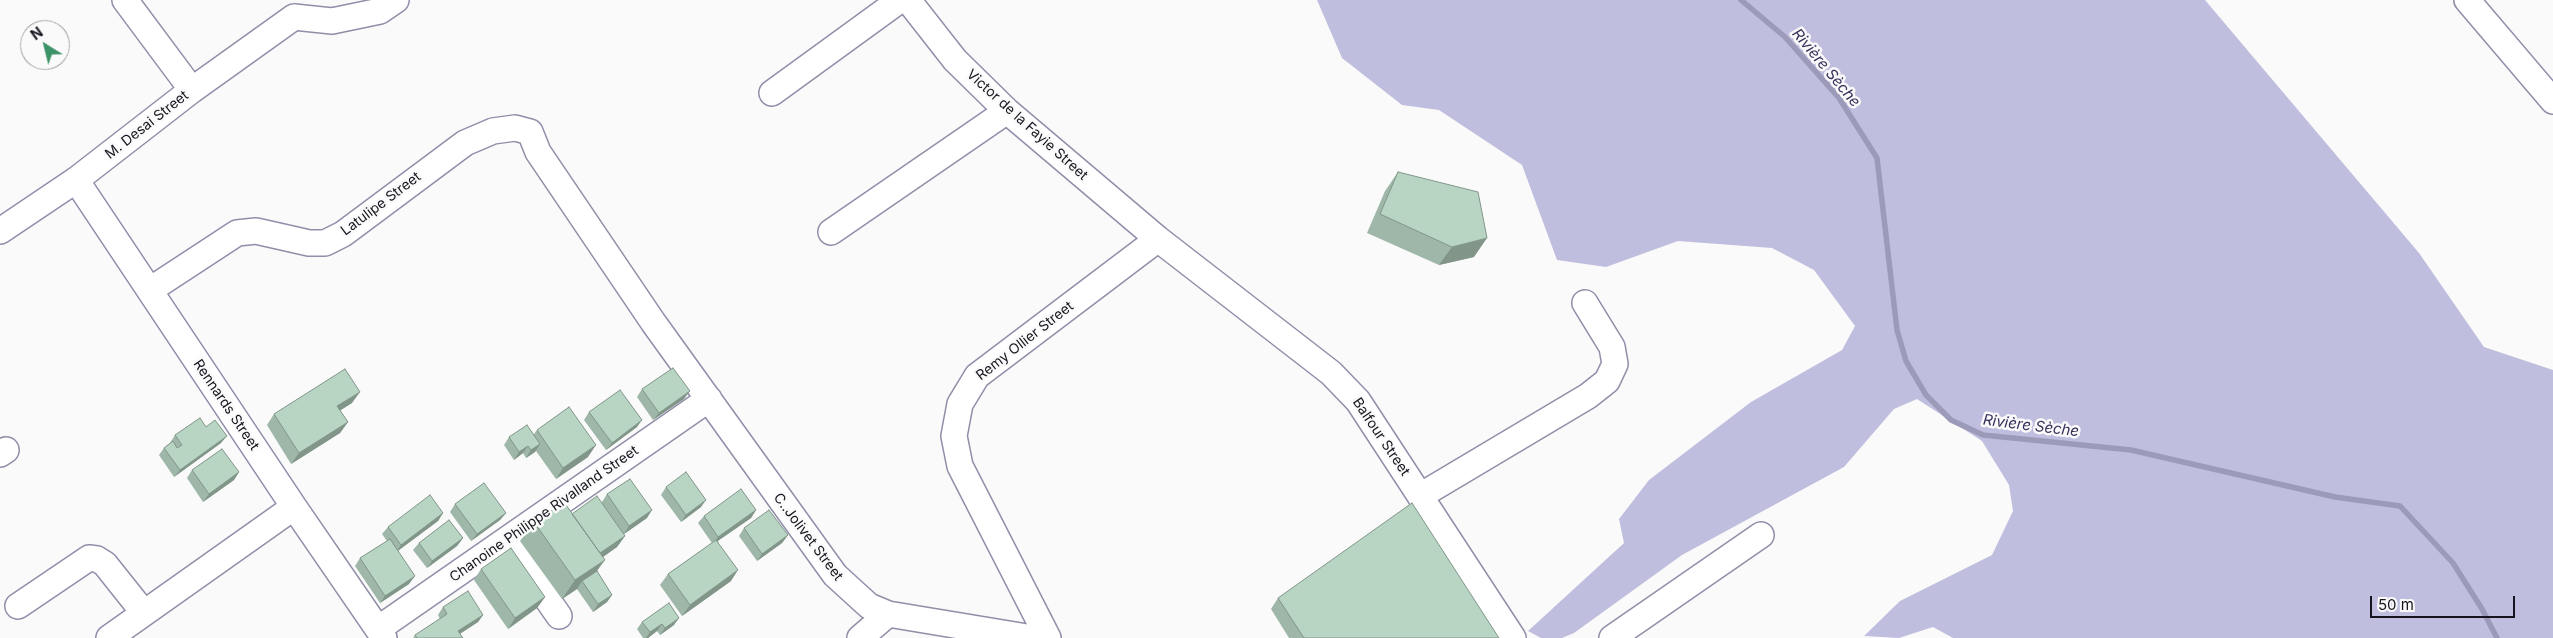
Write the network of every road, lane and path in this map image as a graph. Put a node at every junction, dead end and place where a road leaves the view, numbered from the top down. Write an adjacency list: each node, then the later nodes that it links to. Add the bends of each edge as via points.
1 (125, 0): 7 (street)
2 (396, 0): 6 (street, via 380,11 332,21)
3 (900, 0): 8 (street)
4 (908, 0): 10 (street, Victor de la Fayie Street, via 955,60)
5 (2468, 0): 9 (street)
6 (294, 6): 7 (street, M. Desai Street)
7 (192, 90): 12 (street, M. Desai Street)
8 (772, 93)
9 (2553, 101)
10 (1007, 110): 14 (street); 15 (street, Victor de la Fayie Street)
11 (530, 132): 16 (street, Latulipe Street, via 515,128 493,130 465,143 343,234 325,243 309,243 256,231 237,233); 18 (street, C..Jolivet Street, via 538,152)
12 (76, 180): 13 (street, M. Desai Street); 16 (street, Rennards Street)
13 (0, 231)
14 (831, 232)
15 (1158, 239): 19 (street, Balfour Street, via 1331,373 1358,401); 31 (street, Remy Ollier Street, via 977,376 960,404 954,436 960,466)
16 (150, 290): 20 (street, Rennards Street)
17 (1585, 303): 19 (street, via 1612,347 1615,364 1606,381 1588,396)
18 (709, 400): 22 (street, Chanoine Philippe Rivalland Street); 25 (street, C..Jolivet Street, via 835,576 869,606)
19 (1420, 496): 32 (street, Balfour Street)
20 (294, 507): 24 (street); 27 (street, Rennards Street)
21 (1761, 535): 33 (street)
22 (506, 540): 26 (street); 27 (street, Chanoine Philippe Rivalland Street)
23 (18, 606): 24 (street, via 89,558 105,564)
24 (144, 613): 28 (street)
25 (888, 614): 29 (street); 30 (street, C..Jolivet Street)
26 (559, 616)
27 (381, 633)
28 (109, 638)
29 (860, 638)
30 (1033, 638)
31 (1048, 638)
32 (1513, 638)
33 (1612, 638)

